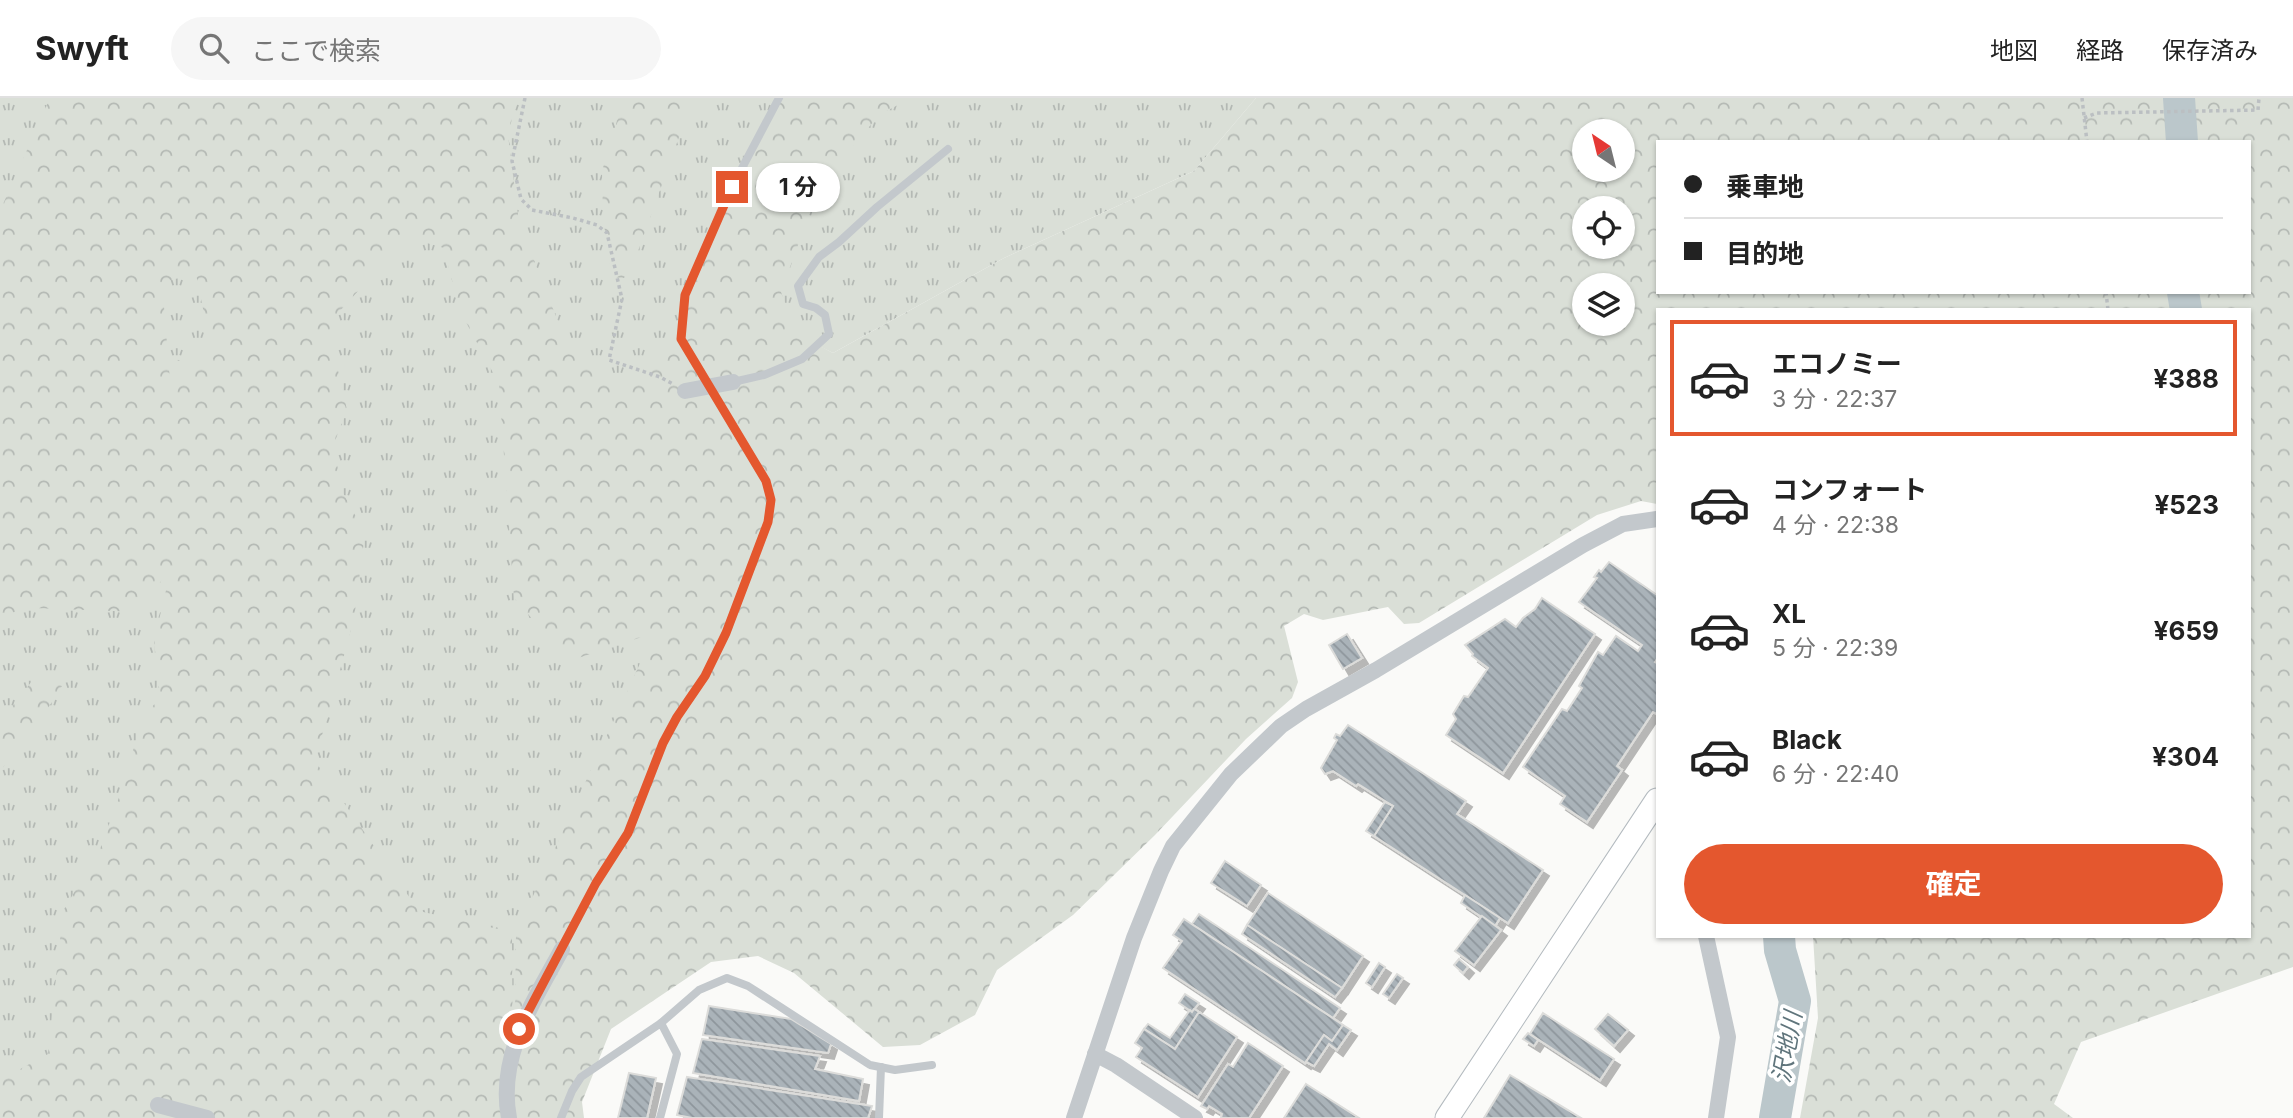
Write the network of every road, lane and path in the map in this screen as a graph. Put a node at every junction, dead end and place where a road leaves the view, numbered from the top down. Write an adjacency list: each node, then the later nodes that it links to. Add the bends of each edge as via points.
1 (526, 98): 9 (path, via 512,161 521,199 532,210 597,225 607,233 622,299 610,360)
2 (779, 98): 13 (lane, via 732,187 685,295 681,339 766,481 771,500 768,522 711,666 663,743 628,833)
3 (2081, 98): 5 (path)
4 (2259, 98): 5 (path, via 2259,110 2097,113)
5 (2084, 118): 6 (path)
6 (2087, 140)
7 (948, 149): 8 (lane, via 819,257 797,286 803,304 825,315 829,334 802,359)
8 (733, 382): 9 (street, bridge)
9 (685, 391)
10 (1656, 519): 15 (street, via 1623,524 1583,545 1306,709 1256,749 1174,846 1134,938)
11 (1656, 802): 26 (street)
12 (1706, 938): 27 (street, via 1728,1037)
13 (562, 949): 20 (street, via 519,1029 510,1060)
14 (660, 1023): 17 (lane, via 699,990 727,978 748,986 870,1065); 21 (lane, via 581,1077); 22 (lane, via 677,1054)
15 (1095, 1054): 24 (street); 25 (street)
16 (932, 1065): 17 (lane, via 895,1070)
17 (881, 1067): 23 (lane)
18 (158, 1105): 19 (street)
19 (207, 1118)
20 (509, 1118)
21 (561, 1118)
22 (660, 1118)
23 (879, 1118)
24 (1074, 1118)
25 (1195, 1118)
26 (1447, 1118)
27 (1716, 1118)

